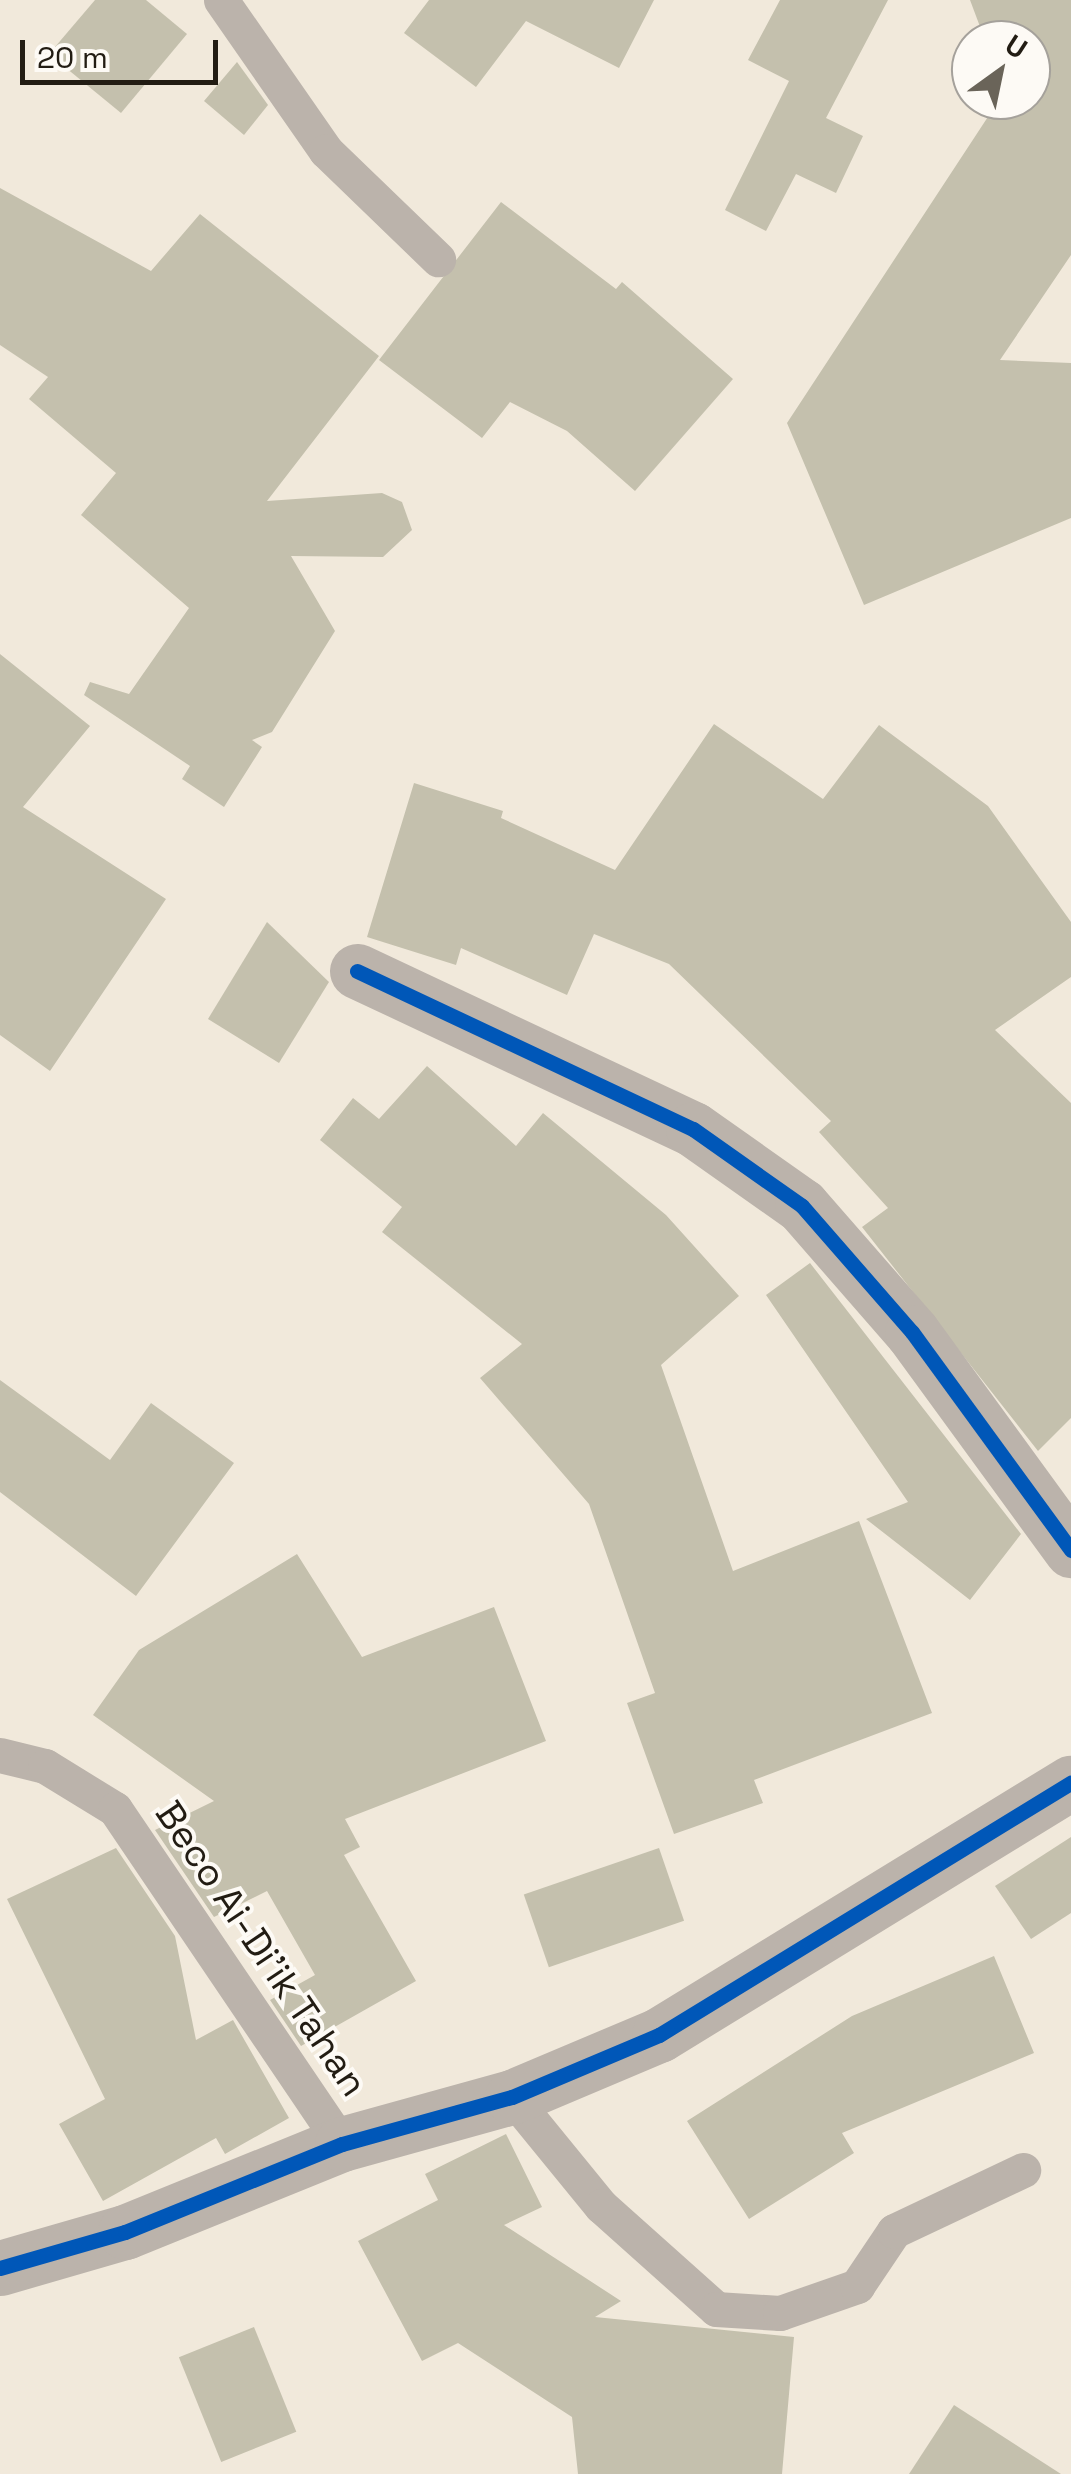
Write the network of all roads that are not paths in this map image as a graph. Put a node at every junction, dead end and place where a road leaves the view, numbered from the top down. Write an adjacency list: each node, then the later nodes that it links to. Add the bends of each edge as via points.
1 (221, 0): 2 (lane, via 326,151)
2 (438, 259)
3 (357, 971): 4 (street, via 693,1129 802,1206 912,1332)
4 (1071, 1550)
5 (0, 1755): 8 (lane, Beco Ai-Di’ik Tahan, via 46,1766 115,1809)
6 (1071, 1782): 7 (street, via 659,2035)
7 (512, 2097): 8 (street); 9 (lane, via 602,2206 716,2309 780,2313 857,2286 894,2231)
8 (342, 2144): 10 (street, via 125,2232)
9 (1023, 2170)
10 (0, 2268)

